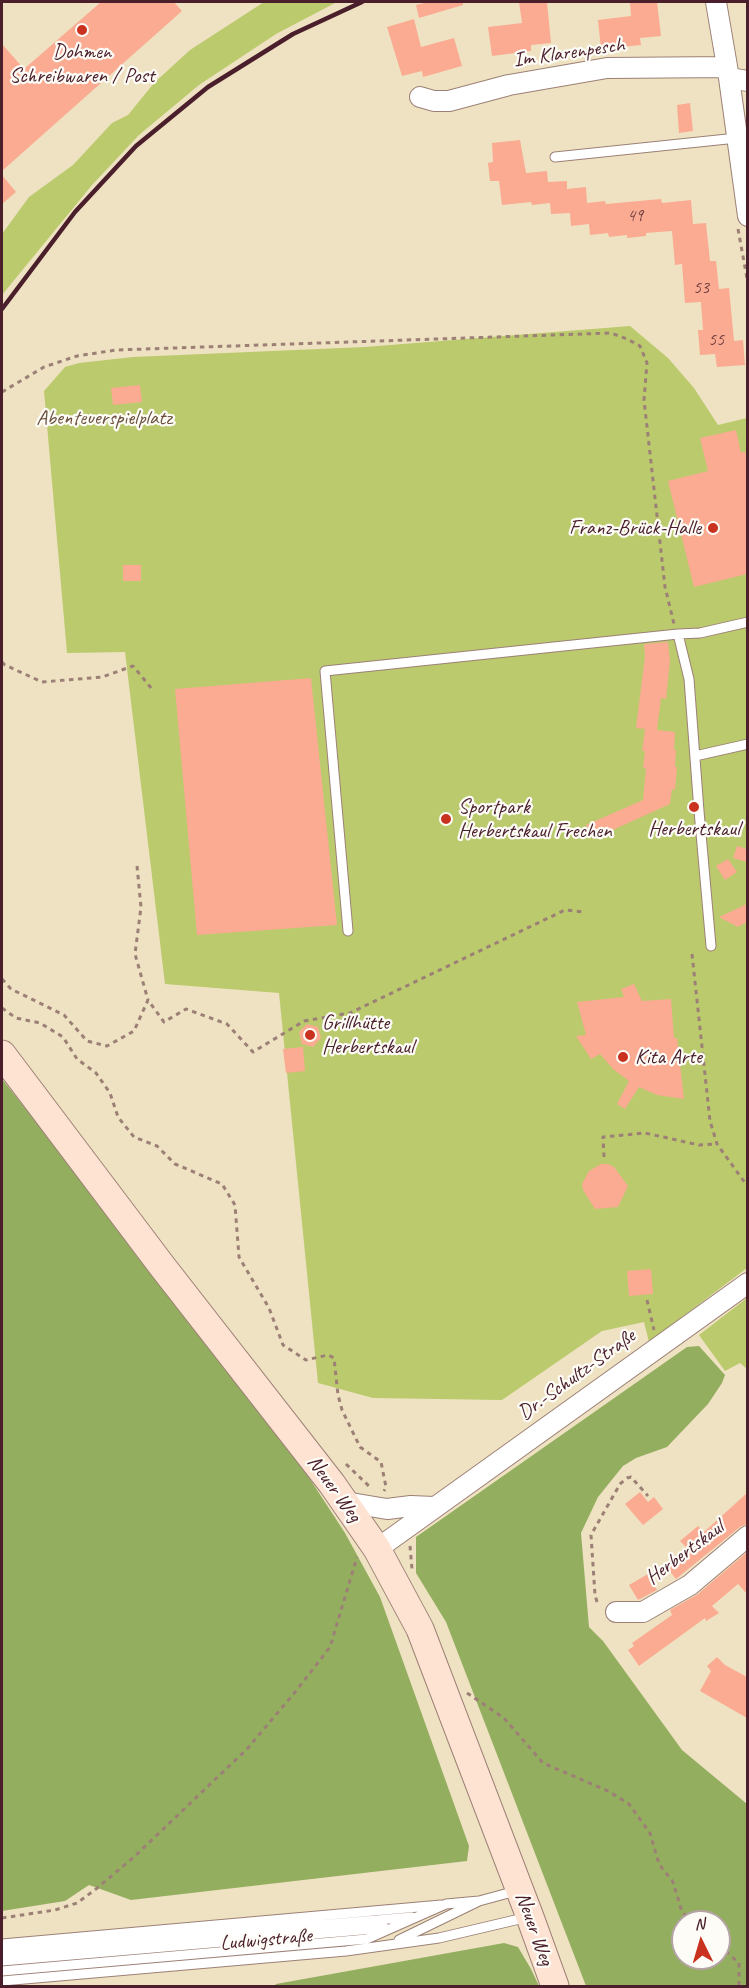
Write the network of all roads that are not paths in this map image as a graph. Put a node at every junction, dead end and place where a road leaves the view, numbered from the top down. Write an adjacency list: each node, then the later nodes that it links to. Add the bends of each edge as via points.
1 (716, 2): 2 (street)
2 (735, 75): 3 (street, Im Klarenpesch, via 608,68 509,85 449,101); 4 (street)
3 (420, 97)
4 (737, 138): 5 (lane); 6 (street)
5 (555, 157)
6 (747, 216)
7 (747, 622): 8 (lane)
8 (678, 634): 10 (lane, via 689,679); 11 (lane, via 325,671)
9 (747, 744): 10 (lane)
10 (695, 756): 12 (lane)
11 (348, 931)
12 (711, 946)
13 (2, 1054): 15 (main road, Neuer Weg)
14 (747, 1283): 16 (street, Dr.-Schultz-Straße)
15 (345, 1502): 16 (street, via 387,1509); 18 (main road, Neuer Weg)
16 (434, 1507): 18 (street, Dr.-Schultz-Straße)
17 (747, 1536): 19 (street, Herbertskaul, via 690,1585 643,1612)
18 (377, 1548): 20 (main road, Neuer Weg, via 420,1629)
19 (616, 1612)
20 (520, 1889): 21 (lane); 24 (main road, Neuer Weg)
21 (479, 1901): 22 (lane); 27 (lane)
22 (446, 1904): 23 (lane); 26 (lane)
23 (423, 1915): 25 (lane); 28 (lane)
24 (530, 1917): 27 (lane, Ludwigstraße, via 439,1938); 32 (main road, Neuer Weg)
25 (397, 1927): 29 (lane); 30 (lane, via 367,1939)
26 (2, 1944)
27 (392, 1944): 31 (lane, Ludwigstraße)
28 (2, 1952)
29 (2, 1961)
30 (2, 1971)
31 (2, 1981)
32 (555, 1986)

